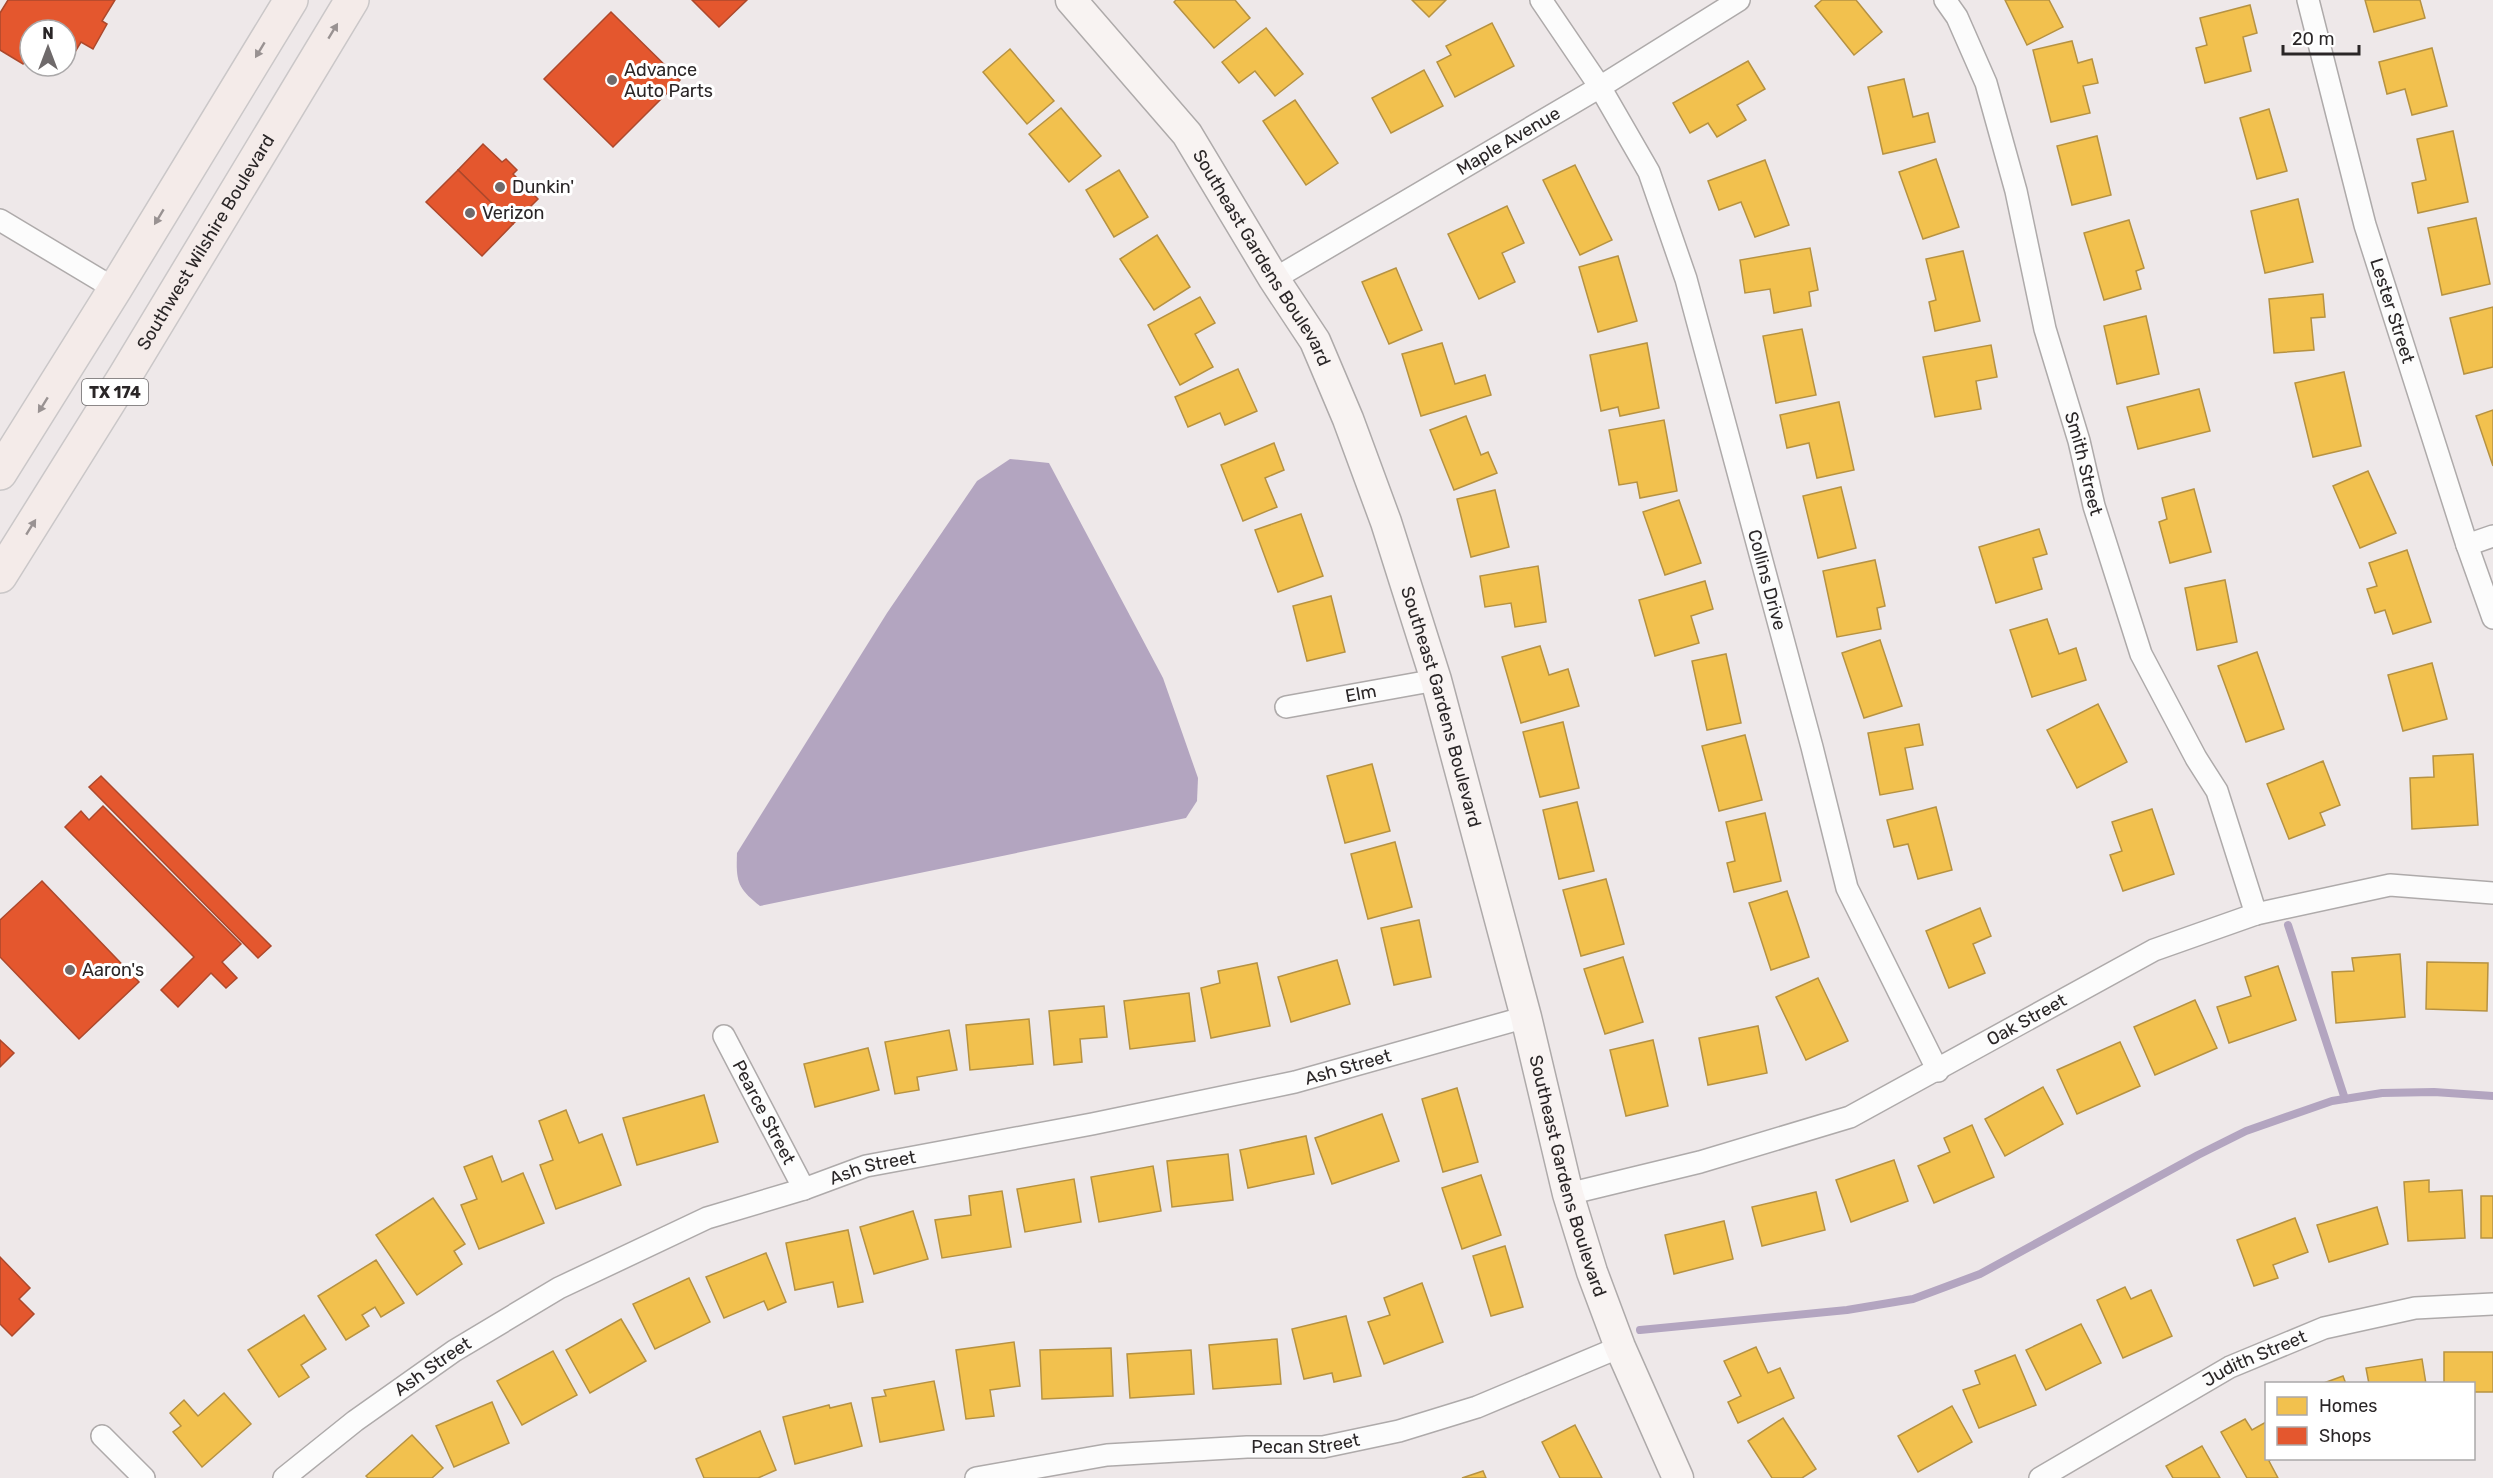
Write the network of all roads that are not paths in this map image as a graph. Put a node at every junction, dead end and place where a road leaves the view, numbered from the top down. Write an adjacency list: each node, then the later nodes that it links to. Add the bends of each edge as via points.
1 (291, 0): 11 (main road, TX 174, one-way to 11)
2 (352, 0): 15 (main road, Southwest Wilshire Boulevard / TX 174, one-way to 2)
3 (1071, 0): 10 (street, Southeast Gardens Boulevard, via 1188,134)
4 (1540, 0): 8 (street, Collins Drive)
5 (1739, 0): 8 (street, Maple Avenue)
6 (1944, 0): 20 (street, Smith Street, via 1957,17 1986,83 2016,191 2045,329 2094,506 2141,654 2217,791)
7 (2308, 0): 14 (street, Lester Street, via 2365,225)
8 (1600, 87): 10 (street, Maple Avenue); 23 (street, Collins Drive, via 1649,172 1686,279 1847,888)
9 (0, 220): 11 (street)
10 (1274, 279): 17 (street, Southeast Gardens Boulevard, via 1315,341 1348,419 1386,522)
11 (115, 290): 12 (main road, TX 174, one-way to 12)
12 (0, 473)
13 (2493, 536): 14 (street)
14 (2467, 545): 16 (street, Lester Street)
15 (0, 576)
16 (2493, 618)
17 (1436, 680): 18 (street, Elm); 21 (street, Southeast Gardens Boulevard)
18 (1286, 707)
19 (2493, 893): 20 (street, Oak Street, via 2390,885)
20 (2256, 914): 23 (street, Oak Street, via 2154,950)
21 (1526, 1017): 24 (street, Ash Street, via 1296,1082 866,1166); 25 (street, Southeast Gardens Boulevard)
22 (724, 1036): 24 (street, Pearce Street)
23 (1938, 1071): 25 (street, Oak Street, via 1850,1117 1700,1162)
24 (804, 1189): 30 (street, Ash Street, via 707,1218 559,1288 454,1351 355,1421)
25 (1568, 1194): 27 (street, Southeast Gardens Boulevard)
26 (2493, 1304): 33 (street, Judith Street, via 2415,1308 2324,1328 2230,1367)
27 (1620, 1347): 31 (street, Pecan Street, via 1477,1407 1398,1431 1323,1447 1107,1455); 32 (street, Southeast Gardens Boulevard)
28 (102, 1436): 29 (street)
29 (144, 1478)
30 (284, 1478)
31 (976, 1478)
32 (1678, 1478)
33 (2040, 1478)

